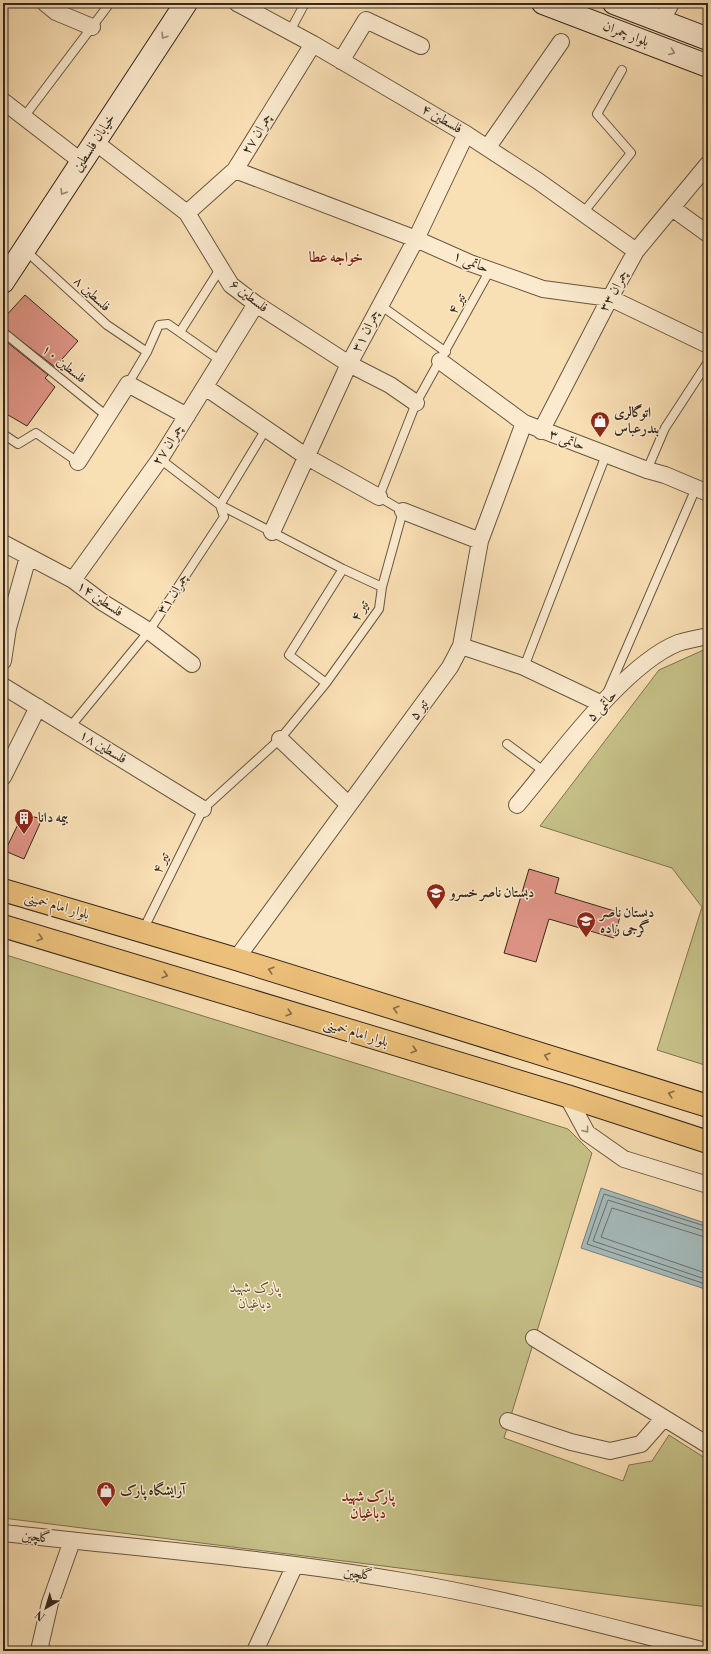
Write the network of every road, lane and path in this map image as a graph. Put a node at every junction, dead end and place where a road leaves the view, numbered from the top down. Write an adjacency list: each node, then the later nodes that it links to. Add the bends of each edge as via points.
1 (45, 3): 9 (street, via 56,12)
2 (110, 3): 9 (lane)
3 (186, 3): 21 (street, خیابان فلسطین, one-way to 21)
4 (237, 3): 10 (street, فلسطین ۴)
5 (305, 3): 10 (lane)
6 (544, 3): 16 (street, بلوار چمران, one-way to 16)
7 (614, 3): 8 (street, بلوار چمران)
8 (667, 12): 11 (street, بلوار چمران)
9 (92, 27): 19 (lane)
10 (290, 31): 13 (street, فلسطین ۴)
11 (708, 39)
12 (561, 42): 22 (street)
13 (313, 44): 15 (street, فلسطین ۴); 25 (street, چمران ۲۷)
14 (421, 46): 15 (street, via 366,20)
15 (342, 61): 20 (street, فلسطین ۴)
16 (708, 66)
17 (622, 70): 28 (lane, via 597,114 631,153)
18 (3, 101): 19 (street)
19 (24, 117): 23 (street)
20 (466, 134): 22 (street, فلسطین ۴); 30 (street, چمران ۳۱)
21 (95, 142): 23 (street, خیابان فلسطین); 27 (street, فلسطین ۶)
22 (488, 147): 28 (street, فلسطین ۴)
23 (82, 162): 31 (street, خیابان فلسطین, one-way to 31)
24 (708, 164): 26 (street, چمران ۳۳)
25 (236, 170): 27 (street, چمران ۲۷); 30 (street, حاتمی ۱)
26 (672, 208): 29 (street); 32 (street, چمران ۳۳)
27 (187, 213): 33 (street, فلسطین ۶)
28 (583, 213): 32 (street, فلسطین ۴)
29 (708, 234)
30 (416, 239): 34 (street, حاتمی ۱); 38 (street, چمران ۳۱)
31 (24, 249): 35 (street, خیابان فلسطین); 42 (lane, فلسطین ۸, via 107,325)
32 (636, 251): 36 (street, چمران ۳۳)
33 (220, 269): 37 (street, فلسطین ۶, via 231,285); 40 (lane)
34 (490, 270): 36 (street, حاتمی ۱, via 543,289); 43 (lane, تیر ۴)
35 (3, 282)
36 (610, 298): 41 (street, حاتمی ۱); 54 (street, چمران ۳۳)
37 (256, 304): 44 (street, چمران ۲۷); 46 (street, فلسطین ۶)
38 (380, 305): 43 (lane); 46 (street, چمران ۳۱)
39 (3, 332): 51 (lane, فلسطین ۱۰)
40 (180, 332): 42 (lane, via 168,324 159,325); 44 (lane)
41 (708, 345)
42 (147, 352): 47 (lane)
43 (443, 356): 49 (lane, تیر ۴); 52 (street, حاتمی ۳)
44 (221, 361): 48 (street, چمران ۲۷)
45 (708, 362): 60 (lane, via 665,428)
46 (349, 364): 49 (street, فلسطین ۶, via 390,385); 58 (street, چمران ۳۱)
47 (128, 384): 50 (street); 51 (street)
48 (205, 388): 50 (street, چمران ۲۷); 53 (street)
49 (416, 403): 62 (lane, تیر ۴)
50 (187, 416): 57 (street, چمران ۲۷)
51 (108, 417): 59 (street)
52 (524, 423): 54 (street, حاتمی ۳); 66 (street, تیر ۵)
53 (266, 429): 58 (street); 63 (lane)
54 (541, 431): 56 (street, حاتمی ۳)
55 (3, 434): 59 (lane, via 18,444 36,433)
56 (606, 455): 60 (street, حاتمی ۳); 78 (lane)
57 (160, 458): 63 (lane); 70 (street, چمران ۲۷)
58 (307, 458): 62 (street); 65 (street, چمران ۳۱)
59 (78, 462)
60 (647, 470): 61 (street, حاتمی ۳, via 665,474)
61 (702, 491): 81 (lane)
62 (379, 497): 64 (lane)
63 (220, 505): 65 (lane); 73 (lane, چمران ۳۱, via 224,517)
64 (403, 511): 66 (street); 71 (lane, تیر ۴)
65 (272, 532): 69 (lane)
66 (480, 541): 75 (street, تیر ۵)
67 (3, 544): 68 (street, فلسطین ۱۴)
68 (28, 557): 70 (street, فلسطین ۱۴); 72 (street)
69 (343, 570): 71 (lane); 79 (lane, via 289,655)
70 (73, 580): 73 (street, فلسطین ۱۴, via 102,602)
71 (382, 587): 79 (lane, تیر ۴, via 379,609)
72 (5, 627): 76 (street)
73 (149, 631): 77 (street, فلسطین ۱۴); 83 (lane, چمران ۳۱)
74 (708, 636): 81 (street, حاتمی ۵, via 678,644 644,663)
75 (461, 646): 78 (street); 89 (street, تیر ۵, via 450,667)
76 (3, 661)
77 (192, 664)
78 (524, 667): 81 (street)
79 (326, 683): 84 (lane, تیر ۴)
80 (3, 686): 82 (street, فلسطین ۱۸)
81 (602, 704): 86 (street, حاتمی ۵)
82 (38, 707): 83 (street, فلسطین ۱۸); 87 (street)
83 (70, 727): 90 (street, فلسطین ۱۸)
84 (280, 738): 89 (street); 90 (lane, تیر ۴)
85 (507, 744): 86 (lane)
86 (545, 772): 88 (street, حاتمی ۵)
87 (3, 777)
88 (518, 805)
89 (349, 806): 94 (street, تیر ۵)
90 (203, 809): 93 (lane, تیر ۴)
91 (3, 890): 93 (main road, بلوار امام خمینی)
92 (3, 926): 95 (main road, بلوار امام خمینی, one-way to 95)
93 (142, 932): 94 (main road, بلوار امام خمینی)
94 (236, 959): 96 (main road, بلوار امام خمینی, one-way to 94)
95 (567, 1096): 97 (main road, بلوار امام خمینی); 98 (street, one-way to 98, via 587,1133 624,1158)
96 (708, 1106)
97 (708, 1142)
98 (708, 1185)
99 (534, 1338): 100 (street)
100 (664, 1418): 101 (street, via 641,1444 610,1451 571,1442); 102 (street)
101 (508, 1421)
102 (708, 1445)
103 (3, 1533): 104 (street, گلچین)
104 (72, 1541): 105 (street, گلچین); 106 (street, via 50,1603 40,1646)
105 (295, 1565): 107 (street); 108 (street, گلچین, via 402,1581 508,1601)
106 (43, 1651)
107 (255, 1651)
108 (706, 1651)

